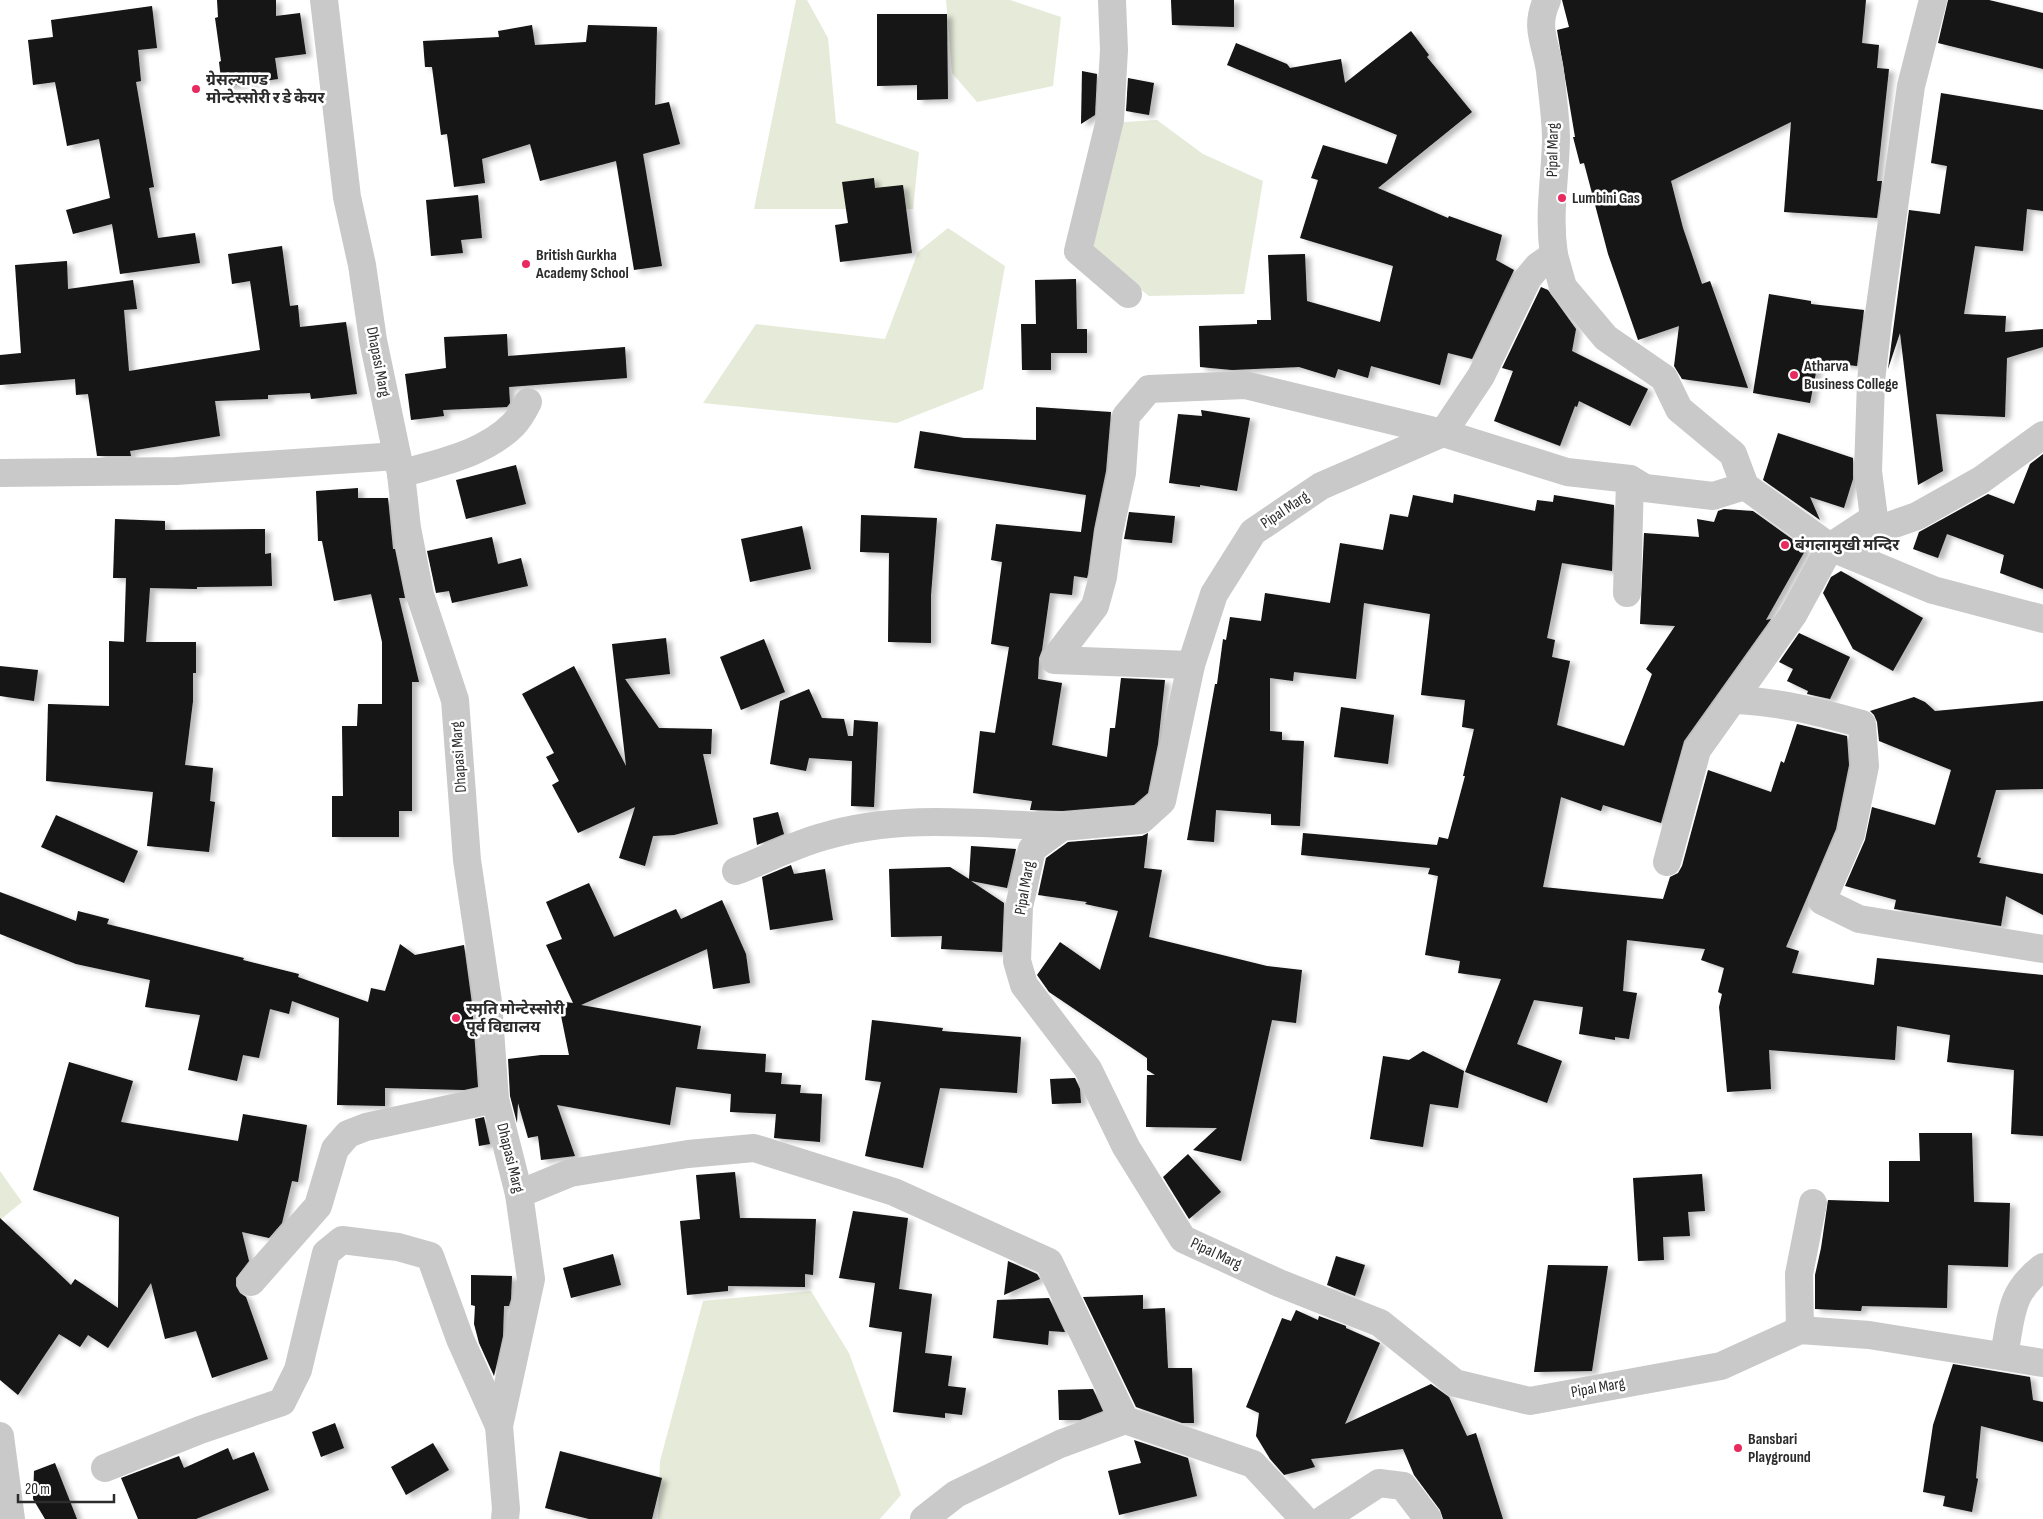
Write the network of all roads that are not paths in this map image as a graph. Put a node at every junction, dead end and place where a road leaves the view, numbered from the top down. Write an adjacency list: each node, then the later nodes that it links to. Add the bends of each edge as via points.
1 (324, 0): 10 (street, Dhapasi Marg, via 347,197)
2 (1112, 0): 6 (street, via 1114,50 1110,120 1078,251)
3 (1547, 0): 5 (street, Pipal Marg, via 1542,11 1540,32 1549,68 1556,138 1550,228)
4 (1933, 0): 14 (street, via 1911,86 1878,321 1868,471 1874,518)
5 (1554, 255): 8 (street, via 1528,278 1481,376); 13 (street, Pipal Marg, via 1563,287 1606,338 1664,378 1679,409 1732,454)
6 (1128, 294)
7 (528, 402): 10 (street, via 515,424 479,450)
8 (1443, 433): 12 (street, via 1567,472); 17 (street, Pipal Marg, via 1321,486 1253,532 1214,594); 17 (street, via 1245,385 1149,389 1126,416 1122,473 1109,532 1104,576 1095,606 1054,660)
9 (2043, 435): 14 (street, via 1981,480 1917,516)
10 (399, 465): 11 (street); 23 (street, Dhapasi Marg, via 420,595 455,700 467,860 488,1002)
11 (0, 473)
12 (1630, 479): 13 (street, via 1645,488 1713,496); 15 (street)
13 (1745, 486): 14 (street)
14 (1830, 547): 16 (street, via 1933,590); 18 (street, via 1793,615)
15 (1627, 593)
16 (2043, 619)
17 (1191, 665): 19 (street, Pipal Marg, via 1162,801 1140,820)
18 (1732, 700): 20 (street, via 1697,750); 22 (street, via 1800,707 1862,724 1865,766 1851,834 1822,901 1859,919)
19 (1062, 827): 21 (street, via 890,823 822,837); 28 (street, Pipal Marg, via 1032,849 1019,907 1016,960 1024,985 1088,1069 1126,1147 1183,1238 1279,1284 1380,1324 1455,1383 1530,1400 1721,1366)
20 (1667, 862)
21 (736, 871)
22 (2043, 949)
23 (495, 1099): 24 (street, Dhapasi Marg); 27 (street, via 366,1127 348,1134 335,1149 318,1206)
24 (519, 1194): 30 (street, via 570,1173 688,1154 754,1148 894,1192 1049,1262); 31 (street, Dhapasi Marg, via 530,1279)
25 (1813, 1203): 28 (street, via 1799,1274)
26 (2043, 1266): 29 (street, via 2027,1280 2015,1298)
27 (251, 1282)
28 (1800, 1330): 29 (street, Pipal Marg, via 1869,1335)
29 (2024, 1359)
30 (1125, 1420): 36 (street, via 1060,1444 956,1494); 37 (street, via 1253,1464)
31 (499, 1426): 33 (street, via 460,1339 430,1256 342,1240 326,1253 298,1370 282,1402); 35 (street, Dhapasi Marg, via 506,1509)
32 (0, 1436): 34 (street)
33 (105, 1468)
34 (8, 1518)
35 (504, 1519)
36 (924, 1519)
37 (1304, 1519)
38 (1324, 1519): 39 (street, via 1379,1483 1403,1486)
39 (1428, 1519)

